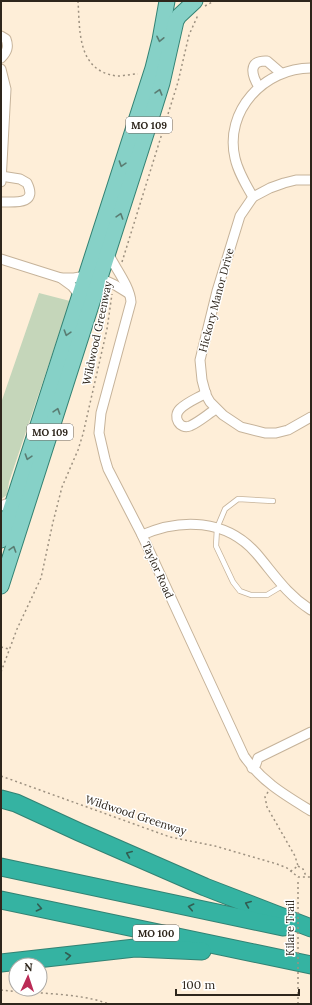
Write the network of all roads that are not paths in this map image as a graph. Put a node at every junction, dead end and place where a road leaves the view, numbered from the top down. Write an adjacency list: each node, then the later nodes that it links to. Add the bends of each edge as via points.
1 (167, 1): 16 (main road, MO 109, one-way to 16, via 152,68 92,257 95,269)
2 (199, 7): 14 (main road, MO 109, one-way to 2, via 153,112 174,27 179,16)
3 (1, 36): 4 (street, via 8,44 7,52)
4 (1, 58)
5 (311, 68): 7 (street)
6 (1, 69): 9 (street, via 6,89)
7 (281, 73): 8 (street); 8 (street, via 267,61 257,63 252,74)
8 (259, 87): 12 (street, via 236,120 233,139 234,158)
9 (2, 176): 11 (street); 13 (street, via 23,180 27,183 30,193 29,198 23,202)
10 (311, 180): 12 (street, Hickory Manor Drive, via 284,182)
11 (1, 182)
12 (253, 197): 20 (street, Hickory Manor Drive, via 240,216 217,291 200,360)
13 (1, 202)
14 (108, 253): 16 (main road, MO 109); 18 (street, Taylor Road)
15 (1, 259): 17 (street)
16 (93, 277): 17 (street); 18 (street, via 115,285); 19 (main road, MO 109); 28 (main road, MO 109, one-way to 16)
17 (61, 278): 19 (street)
18 (129, 294): 27 (street, Taylor Road, via 131,302 101,412 99,433 108,469)
19 (80, 296): 24 (main road, MO 109, one-way to 24)
20 (206, 393): 21 (street, Hickory Manor Drive); 21 (street, via 179,410 176,416 178,422 184,426 191,426)
21 (216, 409): 22 (street, Hickory Manor Drive, via 241,427 266,433 288,430)
22 (311, 417)
23 (273, 501): 25 (lane, via 238,499 224,509)
24 (7, 503): 26 (main road, MO 109)
25 (217, 528): 27 (street, via 189,523); 29 (street, via 248,545); 29 (lane, via 216,546 240,591 251,595 267,595)
26 (2, 530)
27 (142, 535): 32 (street, Taylor Road, via 232,732 244,756)
28 (1, 586)
29 (282, 586): 30 (street, via 294,599)
30 (311, 610)
31 (311, 732): 32 (street, via 258,758)
32 (254, 766): 35 (street, Taylor Road, via 264,780)
33 (1, 792): 34 (main road)
34 (9, 801): 38 (highway, one-way to 34, via 205,887)
35 (311, 812)
36 (1, 867): 39 (highway, one-way to 36)
37 (1, 900): 40 (highway, MO 100, one-way to 40)
38 (311, 928)
39 (311, 932)
40 (257, 954): 41 (highway, one-way to 40, via 135,948); 42 (highway, MO 100)
41 (1, 964)
42 (311, 965)

